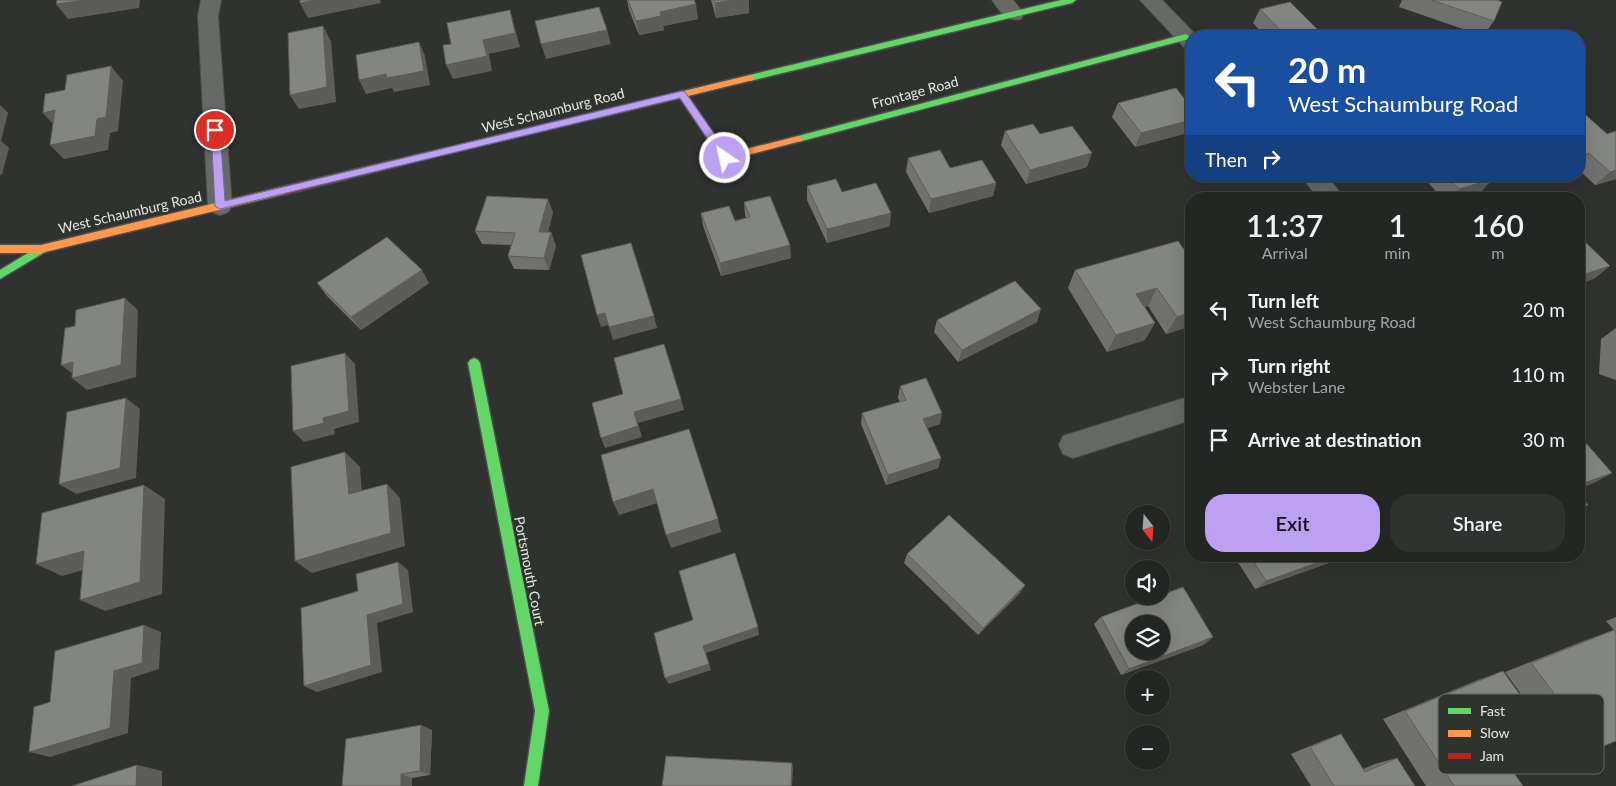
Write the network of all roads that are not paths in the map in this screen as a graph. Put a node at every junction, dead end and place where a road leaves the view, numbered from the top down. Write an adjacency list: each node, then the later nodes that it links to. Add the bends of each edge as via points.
1 (211, 0): 10 (street, via 208,16)
2 (1072, 0): 4 (main road, West Schaumburg Road)
3 (1150, 0): 5 (street)
4 (1008, 7): 7 (main road, West Schaumburg Road)
5 (1185, 35)
6 (1185, 40): 7 (main road, Frontage Road, via 725,158)
7 (682, 94): 10 (main road, West Schaumburg Road)
8 (1318, 182): 9 (street)
9 (1328, 192)
10 (220, 206): 11 (main road, West Schaumburg Road)
11 (41, 248): 12 (main road, West Schaumburg Road); 13 (main road, West Schaumburg Road)
12 (0, 249)
13 (0, 275)
14 (474, 363): 17 (main road, Portsmouth Court, via 542,711)
15 (1185, 410): 16 (street)
16 (1073, 445)
17 (530, 786)

